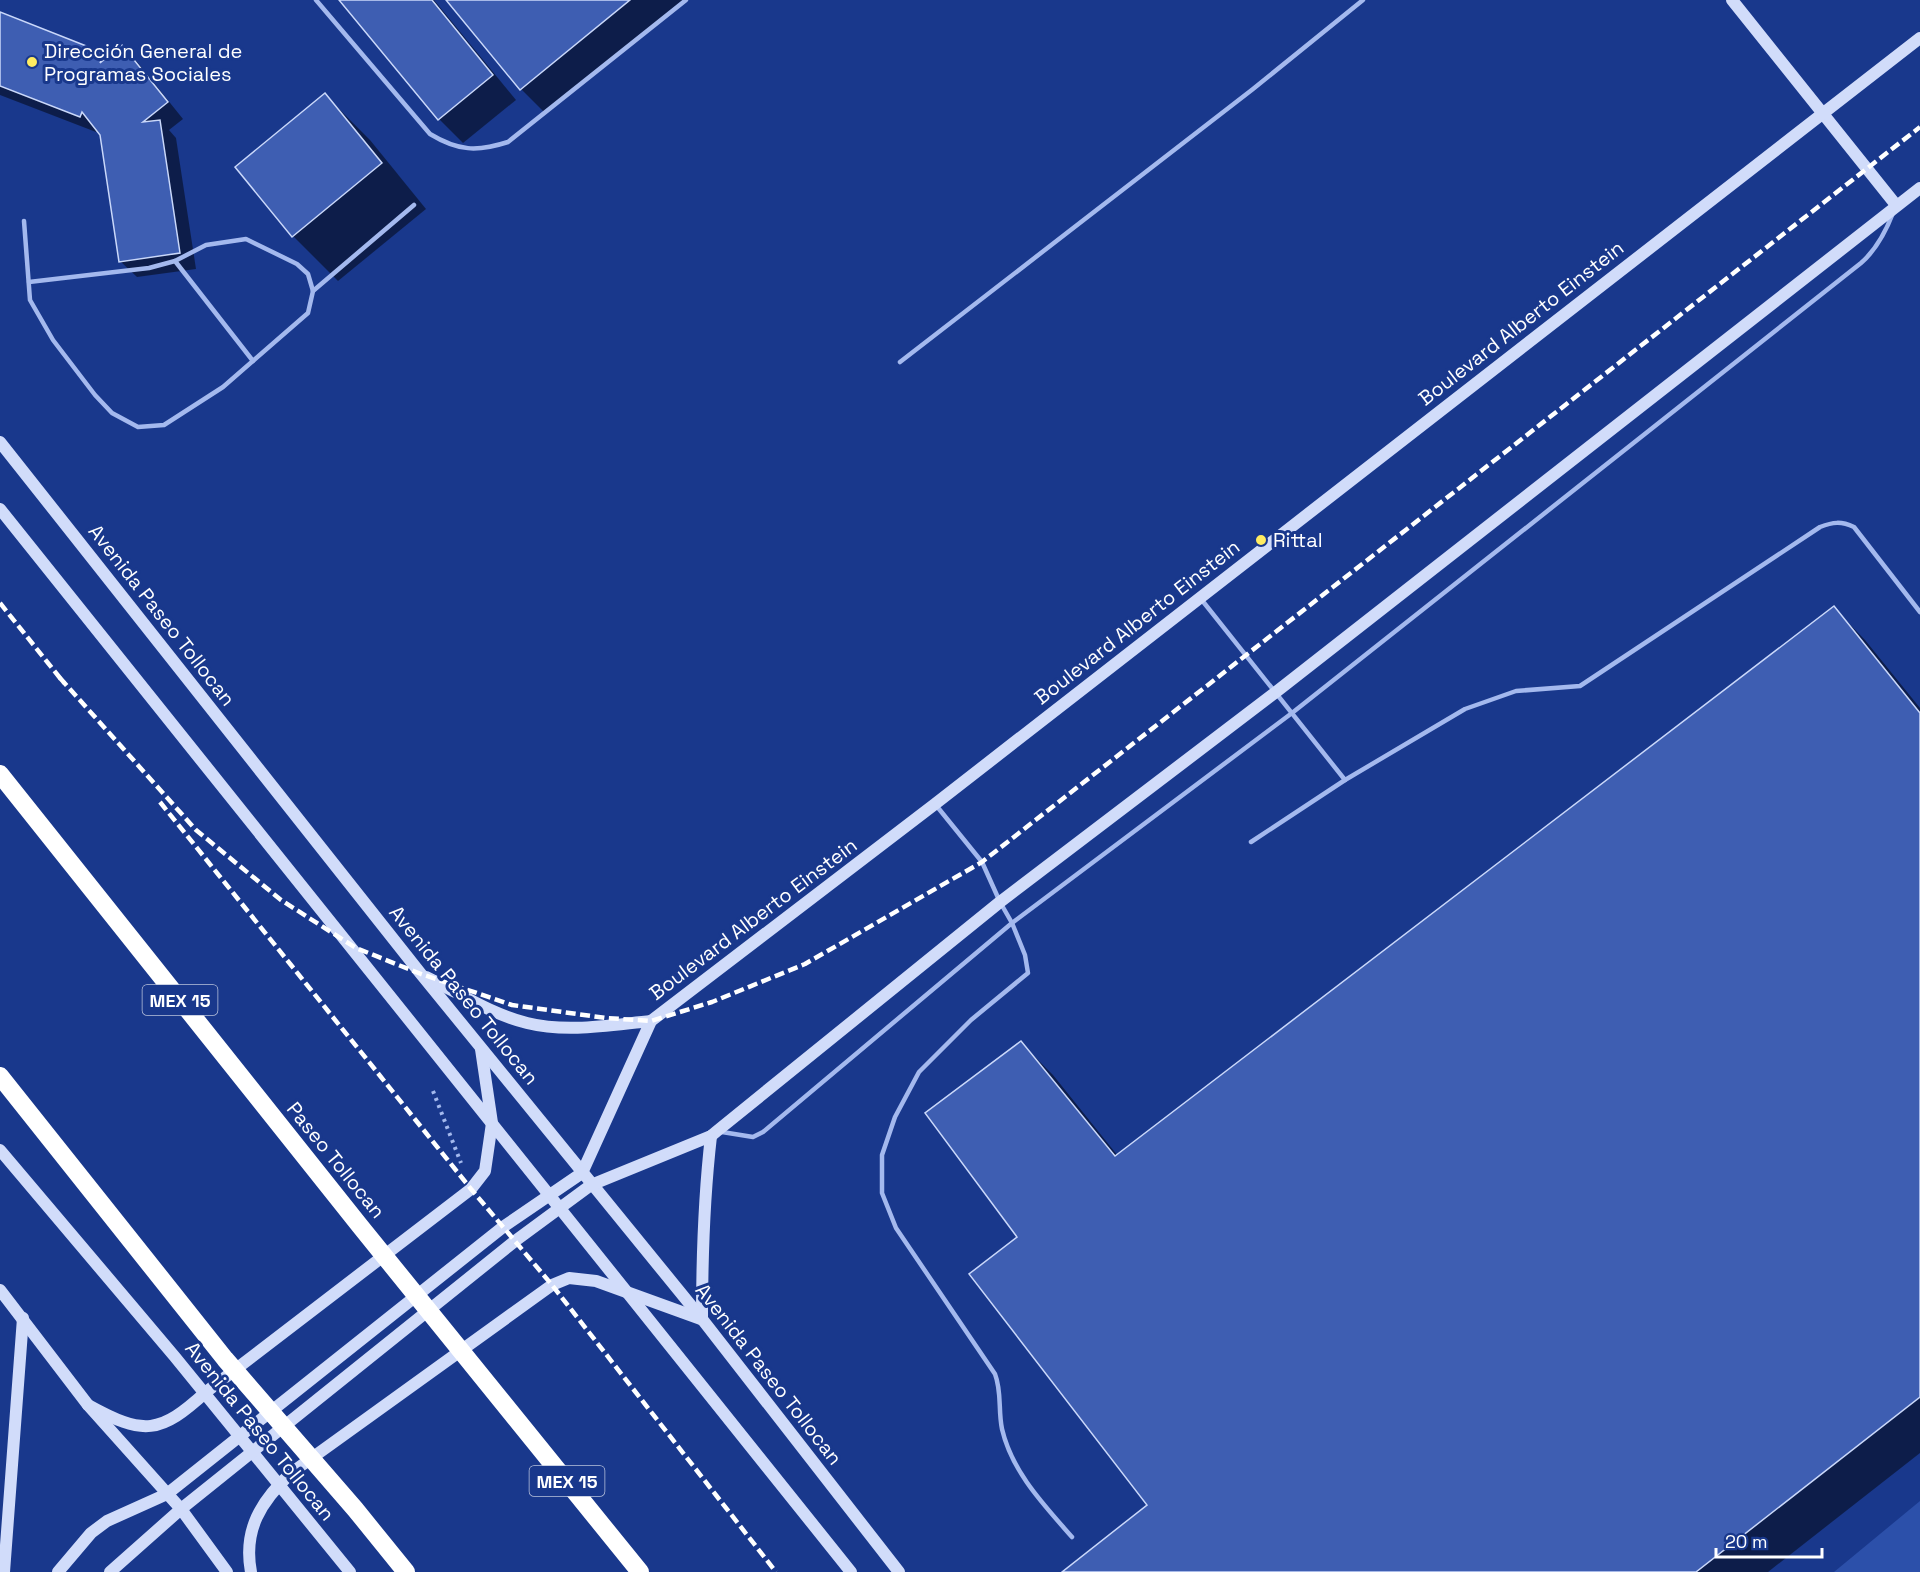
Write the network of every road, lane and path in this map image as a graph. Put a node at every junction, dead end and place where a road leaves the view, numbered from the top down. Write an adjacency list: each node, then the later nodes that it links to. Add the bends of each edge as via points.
1 (316, 0): 2 (lane, via 430,134 448,145 469,148 490,148 508,142)
2 (686, 0)
3 (1363, 0): 15 (lane)
4 (1732, 0): 6 (main road)
5 (1920, 38): 6 (main road, Boulevard Alberto Einstein)
6 (1823, 113): 9 (main road); 18 (main road, Boulevard Alberto Einstein)
7 (1920, 188): 9 (main road)
8 (414, 205): 13 (lane)
9 (1896, 205): 20 (main road); 21 (lane, via 1869,256)
10 (24, 221): 12 (lane)
11 (175, 261): 12 (lane, via 149,268); 13 (lane, via 206,245 246,238 297,264 308,274); 14 (lane)
12 (29, 282): 14 (lane, via 30,300 53,340 94,395 112,413 138,427 164,425 223,387)
13 (313, 291): 14 (lane, via 308,313)
14 (253, 361)
15 (900, 362)
16 (0, 442): 28 (main road, Avenida Paseo Tollocan)
17 (0, 509): 51 (main road)
18 (1200, 598): 20 (lane); 24 (main road, Boulevard Alberto Einstein)
19 (1920, 612): 23 (lane, via 1854,527 1831,523 1580,686 1516,692 1485,700)
20 (1276, 692): 21 (lane); 26 (main road)
21 (1292, 713): 23 (lane); 27 (lane)
22 (0, 774): 50 (highway, Paseo Tollocan / MEX 15)
23 (1345, 780): 25 (lane)
24 (935, 804): 26 (lane, via 982,862); 29 (main road, Boulevard Alberto Einstein)
25 (1251, 842)
26 (1000, 902): 27 (lane); 32 (main road)
27 (1012, 923): 32 (lane, via 764,1132 753,1137); 42 (lane, via 1028,973 971,1020 920,1072 895,1117 882,1155 882,1193 896,1228 995,1374 1002,1428 1018,1470)
28 (421, 974): 29 (main road, via 492,1011 527,1023 568,1028); 30 (main road, Avenida Paseo Tollocan)
29 (651, 1021): 34 (main road, Boulevard Alberto Einstein)
30 (481, 1047): 34 (main road, Avenida Paseo Tollocan); 39 (main road, via 492,1124 485,1172 471,1189 167,1423 135,1425)
31 (0, 1076): 49 (highway, via 225,1359)
32 (714, 1133): 35 (main road); 38 (main road, via 704,1202)
33 (0, 1150): 48 (main road, Avenida Paseo Tollocan)
34 (582, 1173): 35 (main road, Avenida Paseo Tollocan); 40 (main road, via 503,1227)
35 (591, 1185): 38 (main road, Avenida Paseo Tollocan); 41 (main road, via 515,1241)
36 (0, 1290): 37 (main road)
37 (23, 1318): 39 (main road); 43 (main road)
38 (702, 1319): 47 (main road, via 596,1281 569,1278 552,1285 274,1489 260,1508 252,1531 248,1555); 52 (main road, Avenida Paseo Tollocan)
39 (88, 1405): 40 (main road)
40 (167, 1494): 41 (main road); 44 (main road, via 107,1521 91,1533)
41 (181, 1509): 45 (main road); 46 (main road)
42 (1072, 1537)
43 (4, 1572)
44 (58, 1572)
45 (110, 1572)
46 (227, 1572)
47 (251, 1572)
48 (350, 1572)
49 (406, 1572)
50 (640, 1572)
51 (851, 1572)
52 (899, 1572)

